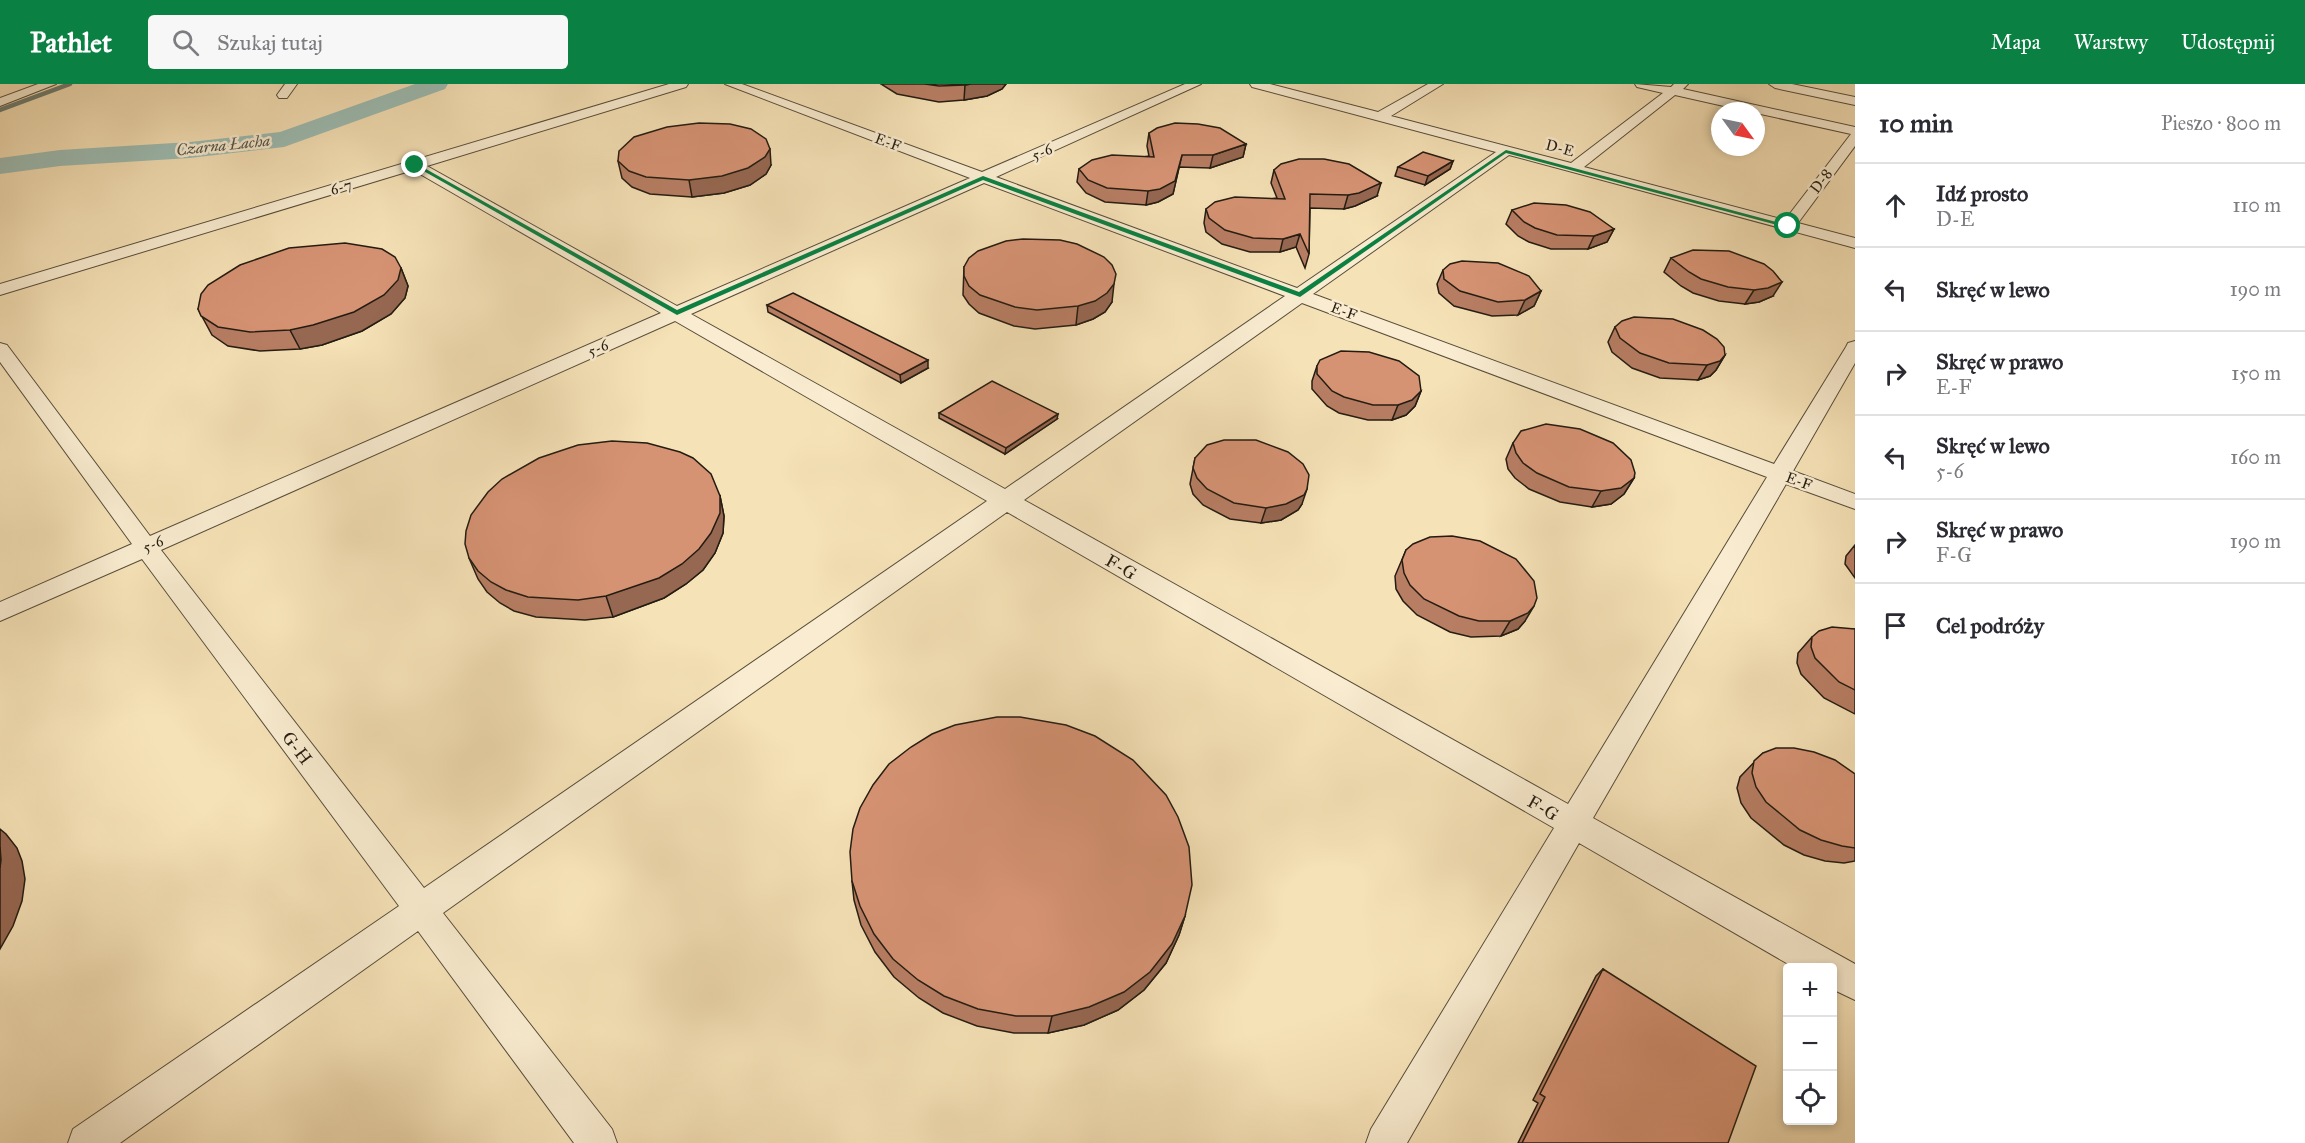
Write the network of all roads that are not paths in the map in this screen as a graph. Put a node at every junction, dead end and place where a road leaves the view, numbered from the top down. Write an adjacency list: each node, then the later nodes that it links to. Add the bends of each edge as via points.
1 (50, 84): 13 (street)
2 (291, 84): 11 (street)
3 (682, 84): 18 (street, 6-7)
4 (731, 84): 20 (street, E-F)
5 (1195, 84): 20 (street, 5-6)
6 (1256, 84): 14 (street, D-E)
7 (1437, 84): 14 (street)
8 (1641, 84): 10 (street)
9 (1775, 84): 12 (street)
10 (1678, 88): 15 (street); 19 (street)
11 (283, 95)
12 (1855, 100)
13 (0, 102)
14 (1378, 117): 17 (street, D-E)
15 (1855, 131)
16 (1855, 137): 21 (street, D-8)
17 (1506, 151): 19 (street, D-E); 24 (street)
18 (415, 165): 23 (street, 6-7); 25 (street, F-G)
19 (1572, 169): 21 (street, D-E)
20 (983, 178): 24 (street, E-F); 25 (street, 5-6)
21 (1788, 226): 22 (street, D-E)
22 (1855, 243)
23 (0, 290)
24 (1300, 295): 28 (street, E-F); 29 (street)
25 (677, 313): 29 (street, F-G); 31 (street, 5-6)
26 (1855, 347): 28 (street)
27 (0, 349): 31 (street, G-H)
28 (1780, 474): 30 (street, E-F); 33 (street)
29 (1006, 501): 33 (street, F-G); 34 (street)
30 (1855, 502)
31 (146, 547): 32 (street, 5-6); 34 (street, G-H)
32 (0, 612)
33 (1573, 825): 35 (street, F-G); 40 (street)
34 (420, 910): 38 (street); 39 (street, G-H)
35 (1819, 963)
36 (1837, 972): 37 (street)
37 (1855, 983)
38 (87, 1143)
39 (598, 1143)
40 (1385, 1143)

